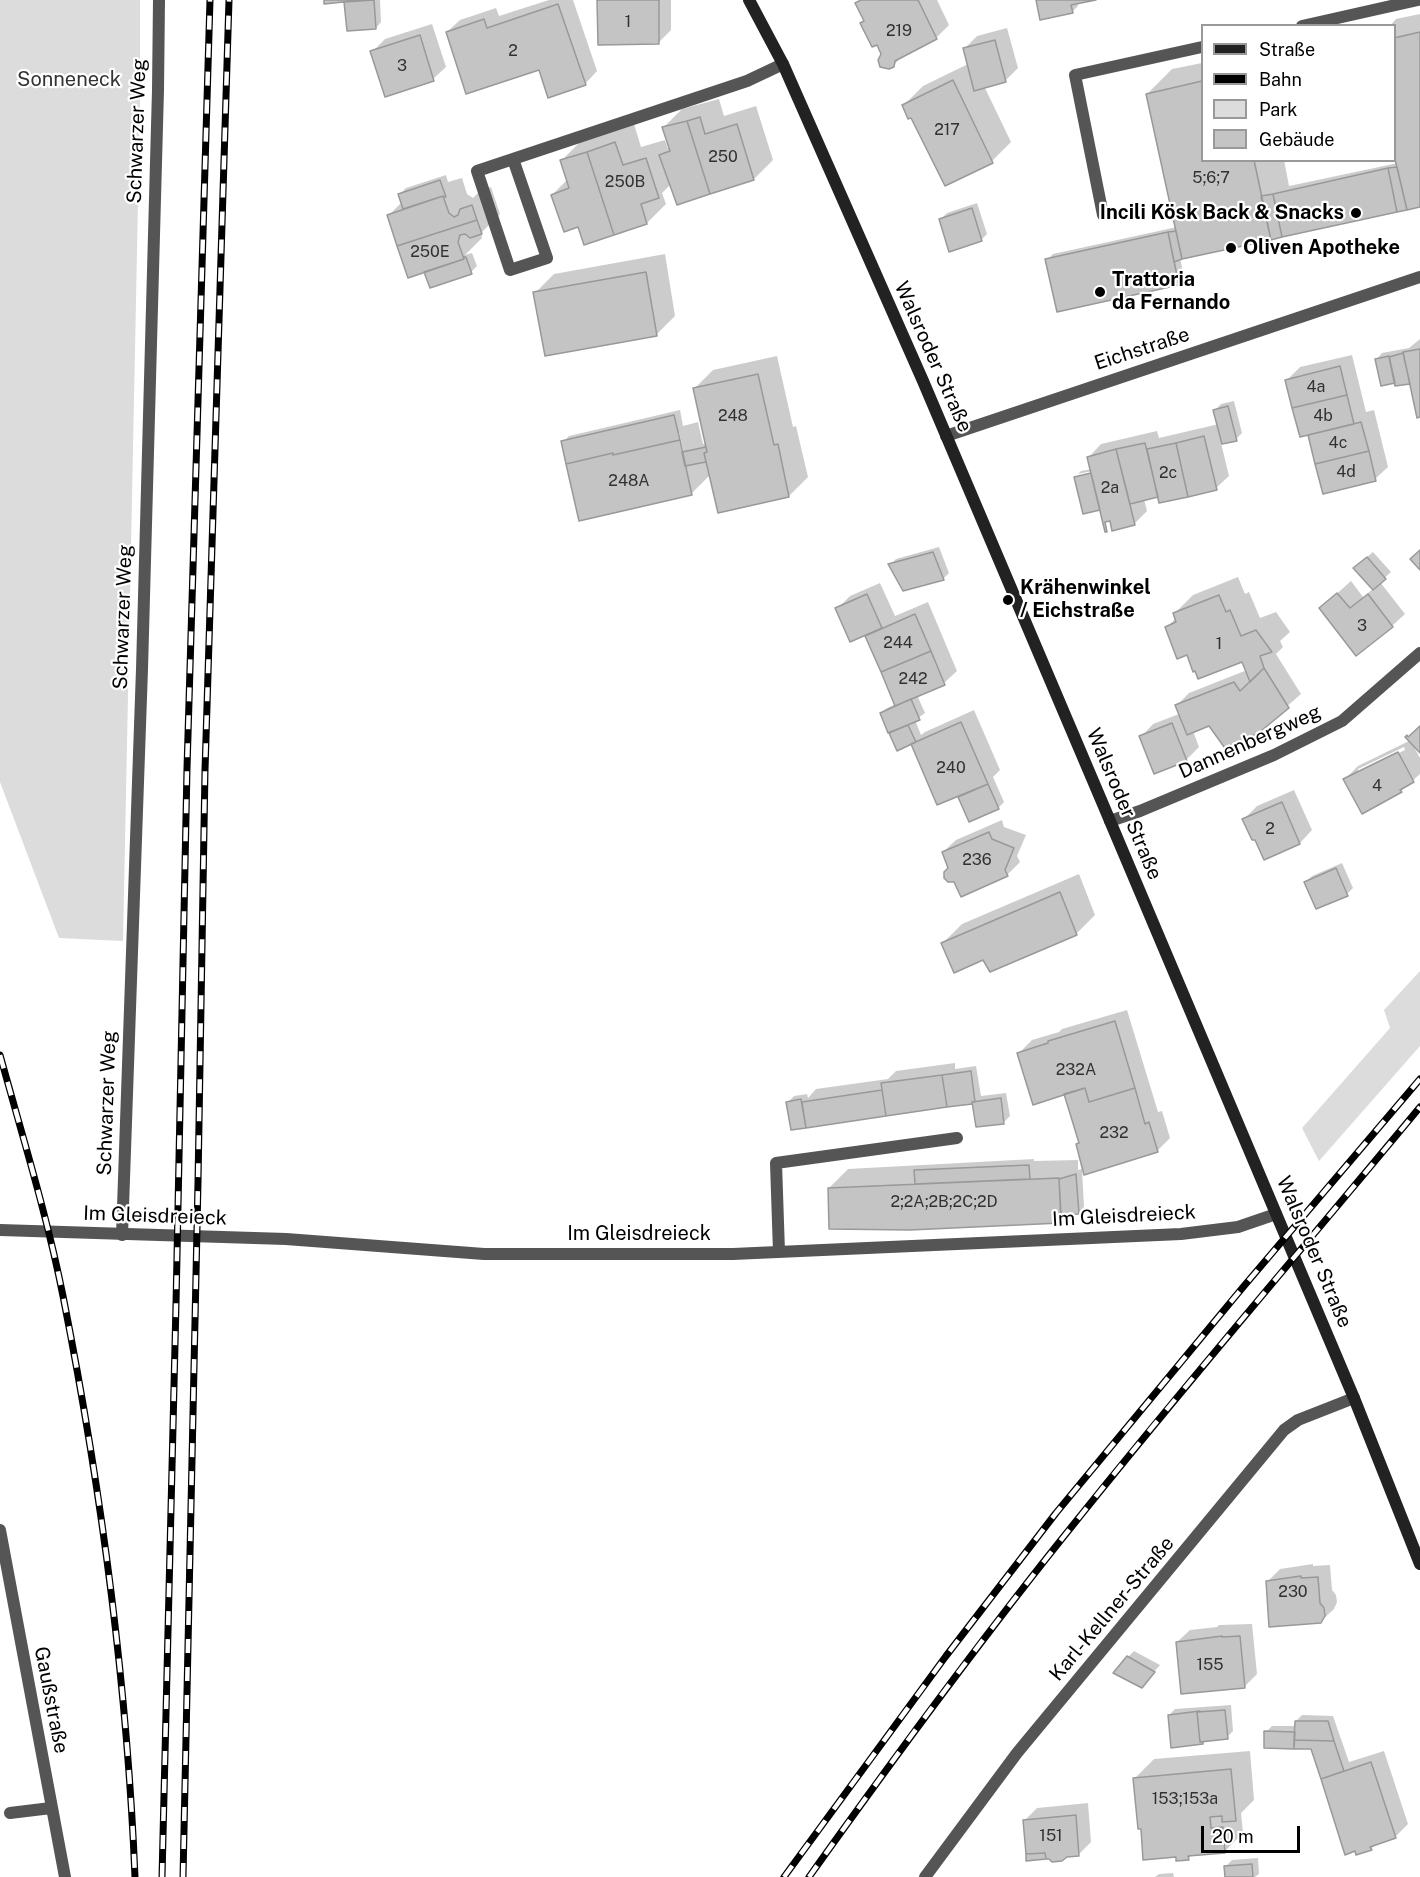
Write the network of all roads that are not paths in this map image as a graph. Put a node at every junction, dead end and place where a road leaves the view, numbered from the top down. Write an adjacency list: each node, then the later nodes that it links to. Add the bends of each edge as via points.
1 (159, 0): 16 (street, Schwarzer Weg, via 142,669)
2 (749, 0): 6 (street, Walsroder Straße)
3 (1418, 0): 4 (street)
4 (1311, 24)
5 (1201, 47): 8 (street, via 1075,75)
6 (783, 64): 7 (street, via 747,81); 10 (street, Walsroder Straße)
7 (513, 159): 7 (street, via 547,258 510,270 477,171)
8 (1103, 215)
9 (1420, 277): 10 (street, Eichstraße)
10 (946, 436): 12 (street, Walsroder Straße)
11 (1420, 653): 12 (street, Dannenbergweg, via 1342,721 1274,755)
12 (1110, 821): 14 (street, Walsroder Straße)
13 (957, 1138): 17 (street, via 776,1162)
14 (1276, 1214): 17 (street, Im Gleisdreieck, via 1238,1227 1181,1234); 18 (street, Walsroder Straße)
15 (0, 1230): 16 (street, Im Gleisdreieck)
16 (122, 1235): 17 (street, Im Gleisdreieck, via 286,1239 484,1254)
17 (779, 1252)
18 (1354, 1398): 20 (street, Walsroder Straße); 24 (street, Karl-Kellner-Straße, via 1298,1420 1284,1430 1017,1753)
19 (0, 1530): 21 (street, Gaußstraße)
20 (1420, 1564)
21 (51, 1808): 22 (street); 23 (street, Gaußstraße)
22 (10, 1813)
23 (65, 1877)
24 (925, 1877)

